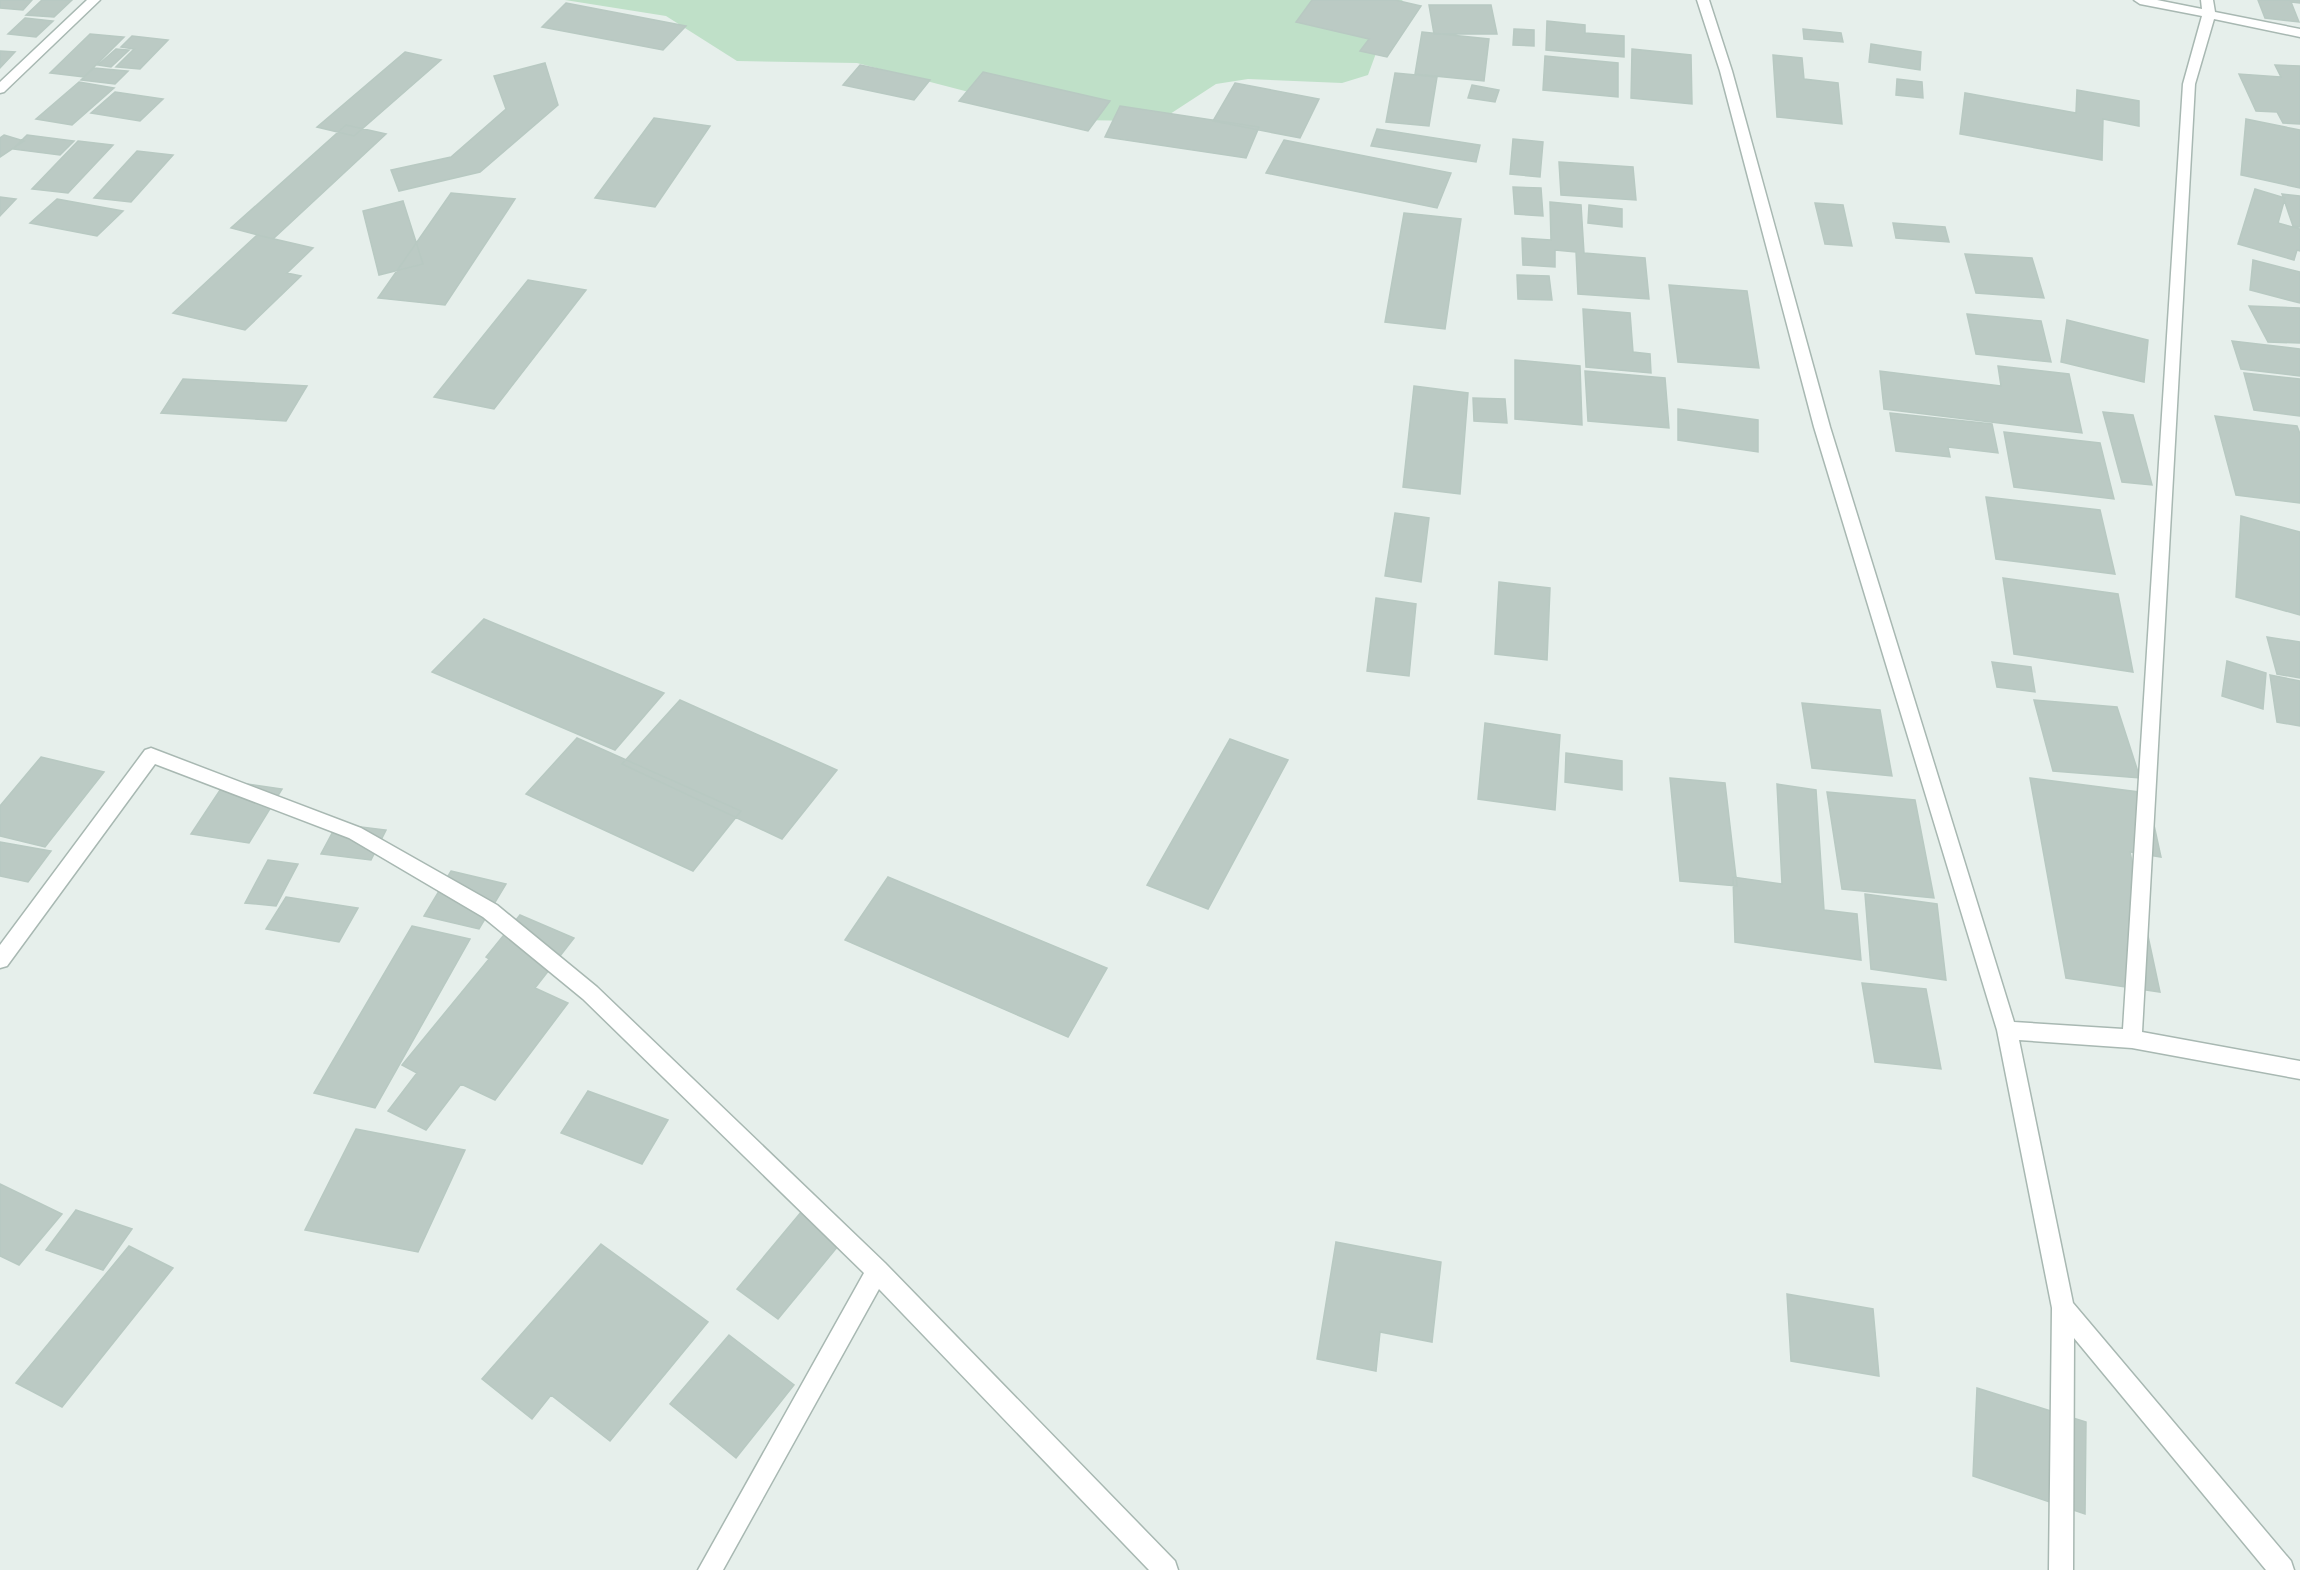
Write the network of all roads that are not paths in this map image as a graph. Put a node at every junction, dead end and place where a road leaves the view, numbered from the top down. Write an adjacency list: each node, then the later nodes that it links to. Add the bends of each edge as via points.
1 (94, 0): 6 (street)
2 (1703, 0): 8 (street, via 1726,71 1822,427)
3 (2140, 0): 4 (street)
4 (2208, 7): 5 (street); 9 (street, via 2189,84)
5 (2300, 33)
6 (0, 89)
7 (0, 960): 11 (street, via 151,755 355,833 490,911 590,993)
8 (2007, 1030): 9 (street); 12 (street)
9 (2132, 1039): 10 (street)
10 (2300, 1070)
11 (877, 1270): 13 (street); 14 (street)
12 (2062, 1308): 15 (street); 16 (street)
13 (710, 1570)
14 (1166, 1570)
15 (2061, 1570)
16 (2282, 1570)

